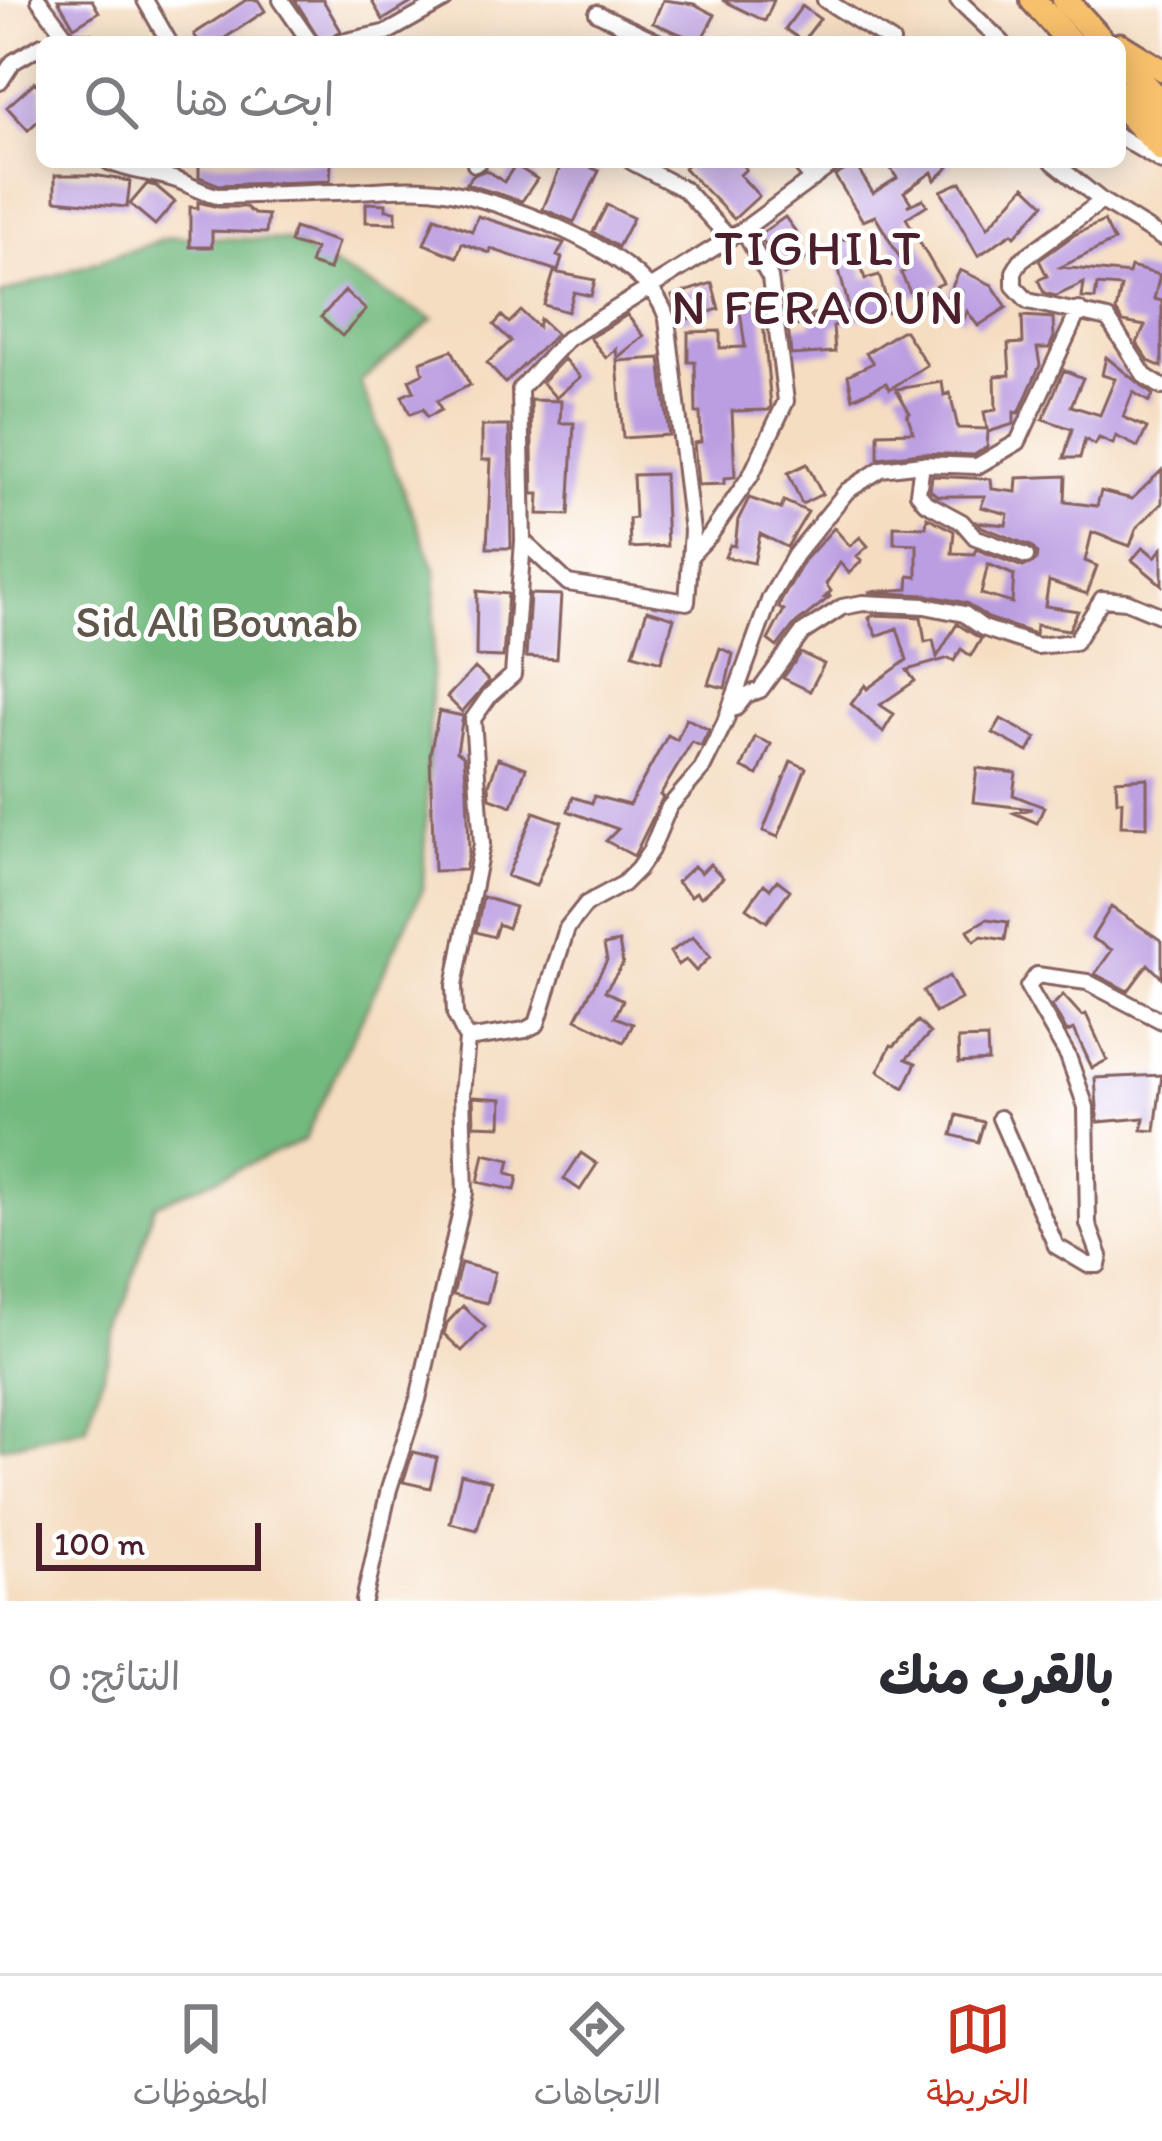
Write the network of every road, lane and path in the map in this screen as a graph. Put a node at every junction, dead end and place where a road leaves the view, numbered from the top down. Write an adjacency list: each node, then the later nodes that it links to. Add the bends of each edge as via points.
1 (39, 0): 11 (street)
2 (145, 0): 12 (street)
3 (281, 0): 13 (street)
4 (445, 0): 8 (street)
5 (825, 0): 16 (street)
6 (958, 0): 17 (street)
7 (1033, 0): 10 (highway)
8 (421, 6): 14 (street, via 388,32)
9 (597, 13): 15 (street)
10 (1065, 24): 18 (main road)
11 (47, 36)
12 (166, 36)
13 (306, 36)
14 (369, 36)
15 (645, 36)
16 (882, 36)
17 (997, 36)
18 (1099, 36)
19 (1126, 47): 22 (main road)
20 (36, 51): 23 (street)
21 (1126, 67): 25 (highway)
22 (1162, 70)
23 (0, 82)
24 (1126, 99): 27 (highway)
25 (1162, 104)
26 (1126, 113): 29 (main road)
27 (1162, 132)
28 (1126, 141): 30 (street)
29 (1162, 152)
30 (1162, 162)
31 (125, 168): 41 (street, via 218,196 450,192 591,242)
32 (643, 168): 39 (street, via 685,190)
33 (803, 168): 36 (street)
34 (827, 168): 36 (street)
35 (1061, 168): 37 (street)
36 (813, 179): 38 (street)
37 (1102, 201): 40 (street); 42 (street, via 1014,272 1014,286 1028,301)
38 (743, 230): 39 (street); 46 (street, via 770,278 786,401 751,475)
39 (729, 238): 41 (street)
40 (1162, 238)
41 (650, 286): 45 (street, via 568,338 520,388); 46 (street, via 667,319)
42 (1079, 310): 43 (street, via 1108,319 1145,376); 44 (street, via 1018,442 977,466)
43 (1162, 387)
44 (922, 464): 47 (street, via 918,494 925,502 975,537); 49 (street, via 881,469 848,491 795,555 770,598)
45 (523, 541): 46 (street, via 568,583 687,602); 51 (street, via 513,675 473,719 482,844 454,986)
46 (693, 553)
47 (1026, 556)
48 (1162, 616): 49 (street, via 1102,599 1075,643 1056,646 1009,638 964,614 925,606 842,608 802,634)
49 (725, 722): 51 (street, via 638,869 586,904 567,928 537,1024)
50 (1162, 1021): 52 (street, via 1087,982 1036,975 1028,987 1086,1107 1088,1224 1098,1265 1055,1246)
51 (467, 1039): 53 (street, via 465,1193)
52 (1000, 1118)
53 (364, 1601)

